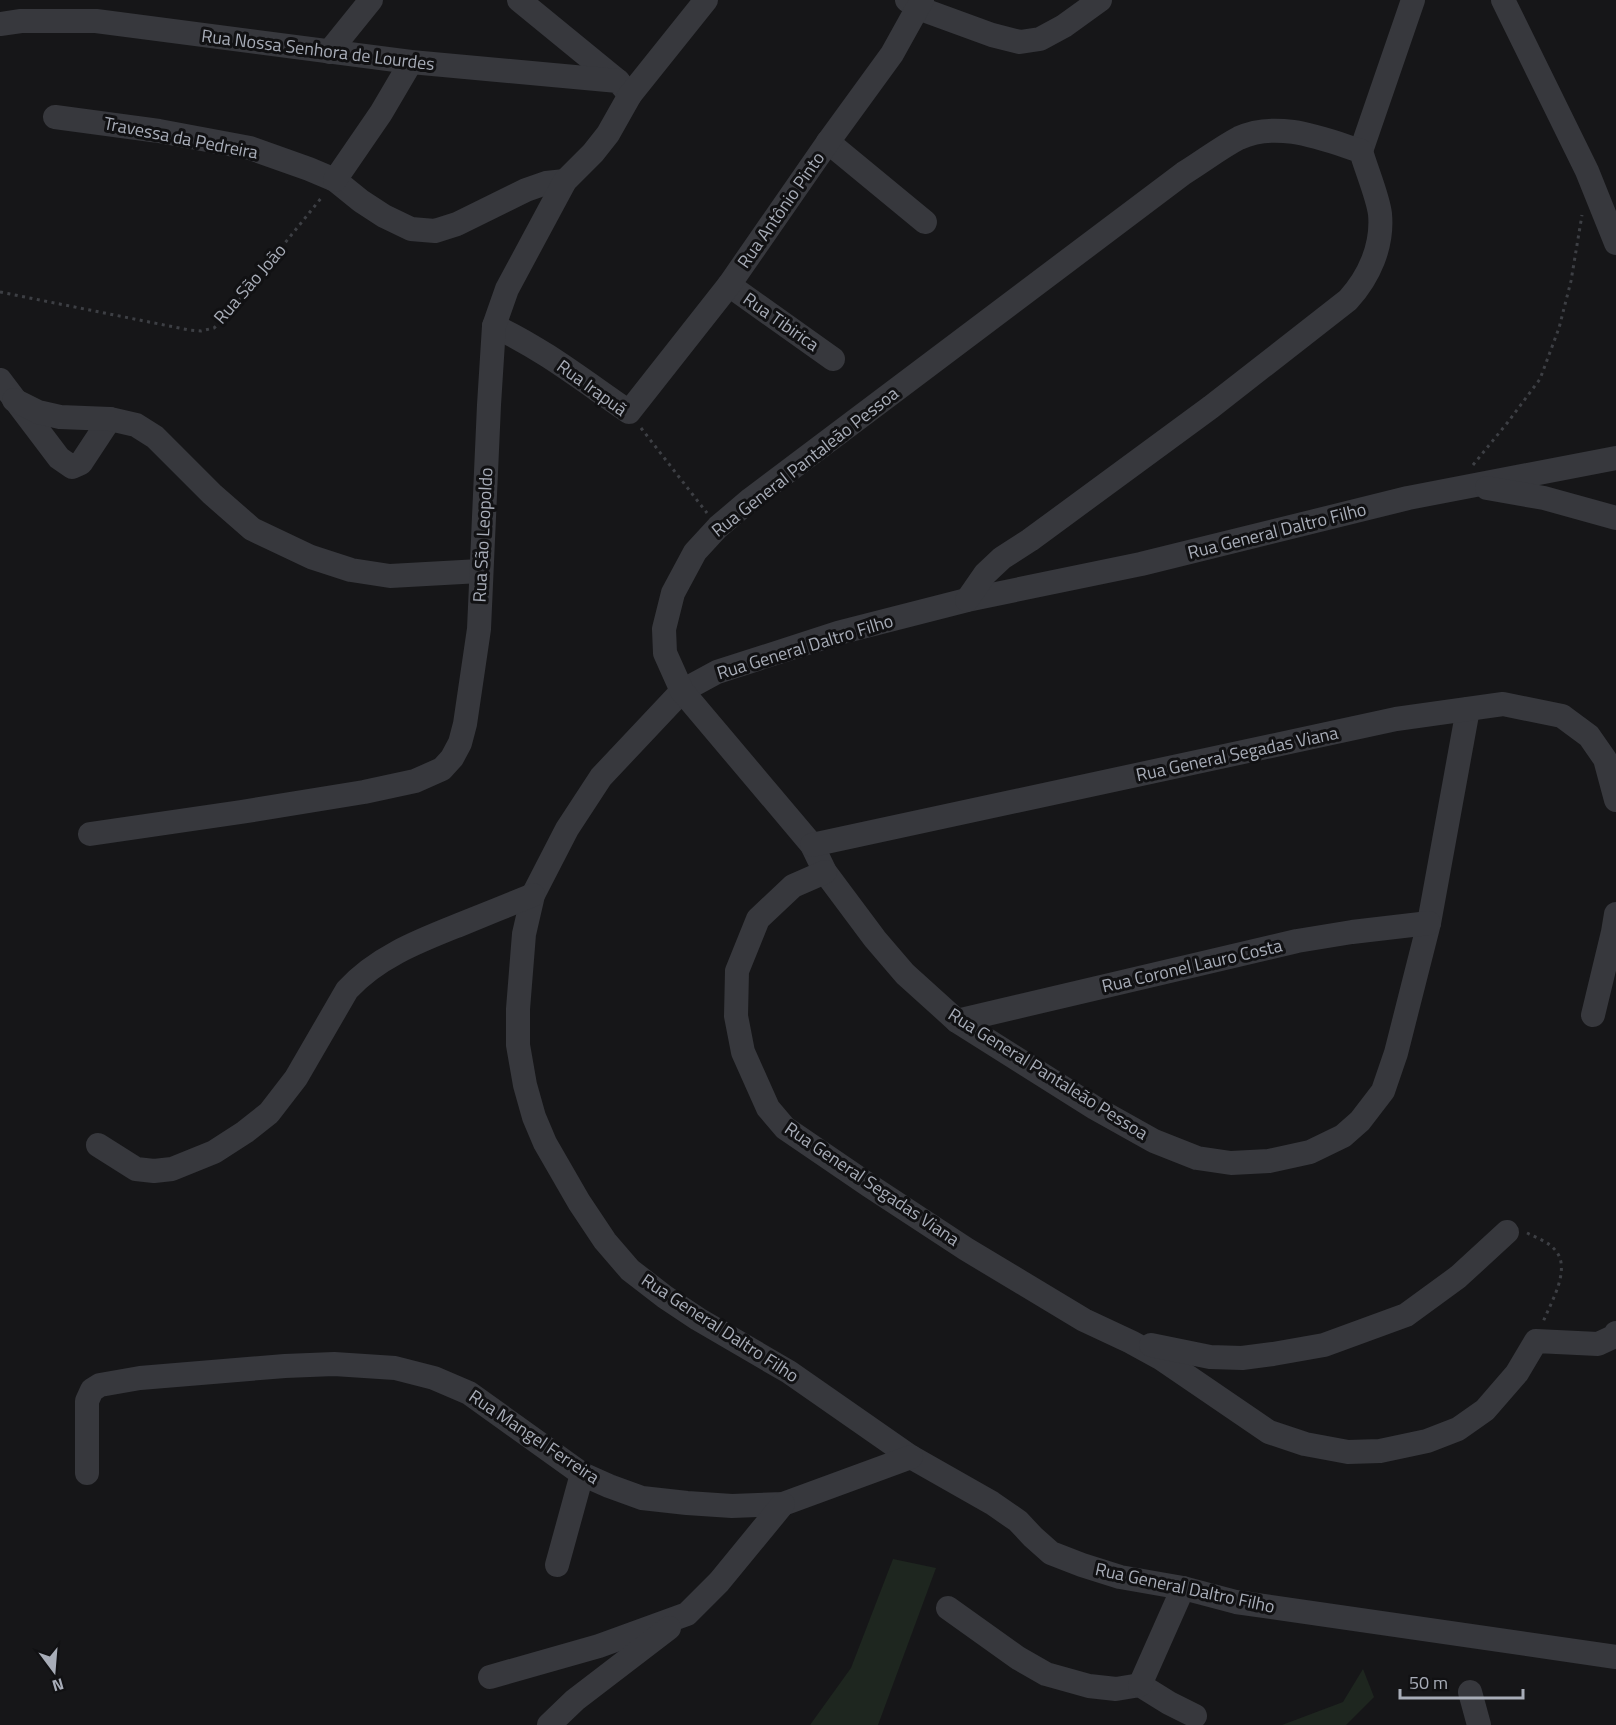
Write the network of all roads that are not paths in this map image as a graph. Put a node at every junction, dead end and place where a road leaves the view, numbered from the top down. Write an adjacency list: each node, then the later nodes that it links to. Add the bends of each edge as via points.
1 (370, 0): 9 (street)
2 (519, 0): 11 (street)
3 (706, 0): 11 (street, Rua São Leopoldo)
4 (1100, 0): 7 (street, via 1040,39 1020,42 992,35)
5 (1413, 0): 14 (street)
6 (1499, 2): 18 (street, via 1587,171)
7 (915, 3): 13 (street, Rua Antônio Pinto, via 892,54)
8 (0, 24): 9 (street, Rua Nossa Senhora de Lourdes, via 96,21)
9 (329, 52): 10 (street, Rua Nossa Senhora de Lourdes)
10 (411, 62): 11 (street, Rua Nossa Senhora de Lourdes); 15 (street)
11 (624, 88): 16 (street, Rua São Leopoldo, via 608,134)
12 (56, 117): 15 (street, Travessa da Pedreira, via 250,148)
13 (828, 142): 17 (street); 19 (street, Rua Antônio Pinto)
14 (1361, 151): 30 (street, via 1380,212 1381,230 1375,256 1348,300 1202,414 1002,558 985,573); 31 (street, Rua General Pantaleão Pessoa, via 1290,130 1240,138 1184,173 751,499 695,552 673,593 664,629 665,653)
15 (335, 180): 16 (street, Travessa da Pedreira, via 384,216 411,229 435,231 526,190)
16 (565, 181): 20 (street, Rua São Leopoldo, via 507,289)
17 (925, 222)
18 (1616, 243)
19 (729, 285): 21 (street, Rua Tibirica); 24 (street, Rua Antônio Pinto)
20 (494, 326): 24 (street, Rua Irapuã, via 549,357); 29 (street, Rua São Leopoldo)
21 (833, 359)
22 (0, 380): 23 (street)
23 (14, 400): 25 (street, via 48,415); 25 (street, via 59,458 72,467 81,463)
24 (629, 412)
25 (110, 418): 29 (street, via 136,425 155,437 252,529 311,557 351,570 390,576)
26 (1616, 458): 27 (street, Rua General Daltro Filho)
27 (1463, 487): 28 (street, via 1544,498); 30 (street, Rua General Daltro Filho, via 1142,564)
28 (1616, 518)
29 (480, 571): 34 (street, Rua São Leopoldo, via 479,629 465,723 460,743 442,769 415,781 364,792)
30 (967, 600): 31 (street, Rua General Daltro Filho, via 838,633 717,672)
31 (682, 691): 35 (street, Rua General Pantaleão Pessoa); 37 (street, Rua General Daltro Filho, via 601,777 567,829)
32 (1468, 709): 33 (street, Rua General Segadas Viana, via 1503,704 1562,716 1590,736 1605,759); 35 (street, Rua General Segadas Viana, via 1384,722); 39 (street, Rua General Pantaleão Pessoa)
33 (1616, 800)
34 (90, 834)
35 (812, 845): 36 (street, Rua General Pantaleão Pessoa)
36 (825, 872): 41 (street, Rua General Pantaleão Pessoa, via 904,974); 45 (street, Rua General Segadas Viana, via 793,886 758,919 737,971 736,1016 743,1052 768,1108 785,1128 966,1249 1084,1320)
37 (533, 895): 42 (street, via 418,942 357,979 296,1078 269,1113 214,1152 154,1172 136,1169); 46 (street, Rua General Daltro Filho, via 524,934 518,1009 518,1045 525,1084 545,1143 605,1241 630,1270 665,1297 789,1372)
38 (1616, 914): 40 (street)
39 (1429, 922): 41 (street, Rua Coronel Lauro Costa, via 1297,941); 41 (street, Rua General Pantaleão Pessoa, via 1383,1091 1343,1136 1310,1152 1269,1161 1231,1163 1197,1158 1154,1142)
40 (1593, 1016)
41 (957, 1021)
42 (98, 1145)
43 (1507, 1232): 45 (street, Rua General Segadas Viana, via 1458,1277 1406,1315 1324,1346 1242,1358)
44 (1616, 1334): 45 (street, Rua General Segadas Viana, via 1598,1344 1536,1341 1517,1373 1485,1410 1458,1429 1427,1441 1380,1451 1348,1452 1269,1432)
45 (1131, 1342)
46 (911, 1456): 49 (street, Rua Mangel Ferreira); 51 (street, Rua General Daltro Filho, via 1010,1515 1052,1553 1120,1576)
47 (87, 1473): 48 (street, Rua Mangel Ferreira, via 87,1401 92,1390 100,1385 140,1378 334,1364 395,1368 434,1378 469,1393)
48 (582, 1474): 49 (street, Rua Mangel Ferreira, via 642,1498 732,1506); 50 (street)
49 (783, 1504): 53 (street, via 719,1582)
50 (557, 1565)
51 (1183, 1588): 54 (street, Rua General Daltro Filho, via 1236,1602); 56 (street)
52 (948, 1608): 56 (street, via 1046,1674 1089,1686)
53 (687, 1614): 55 (street, via 599,1646); 59 (street)
54 (1616, 1657)
55 (489, 1677)
56 (1140, 1686): 58 (street)
57 (1470, 1692): 60 (street)
58 (1195, 1716)
59 (549, 1725)
60 (1479, 1725)

